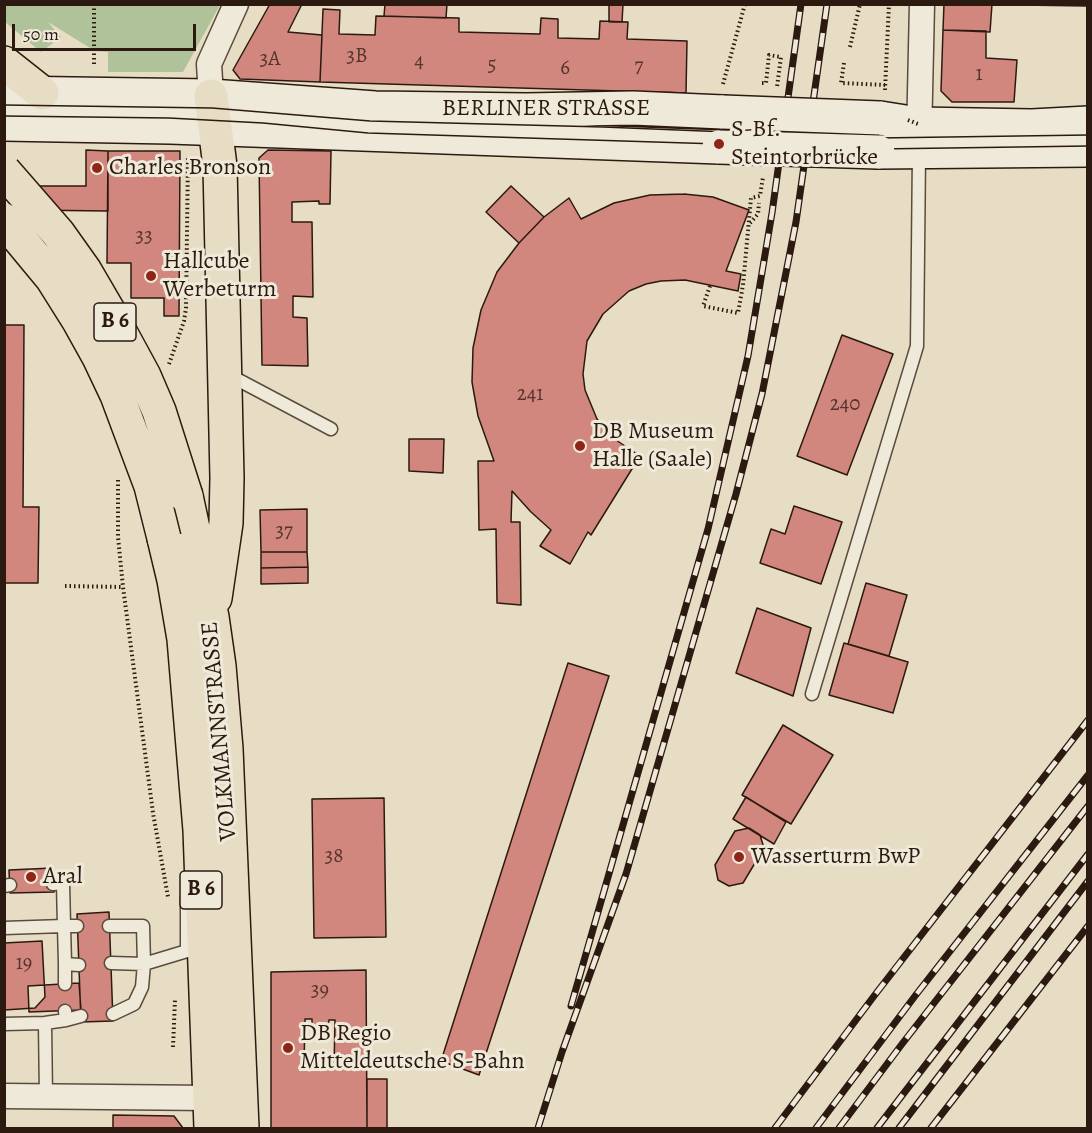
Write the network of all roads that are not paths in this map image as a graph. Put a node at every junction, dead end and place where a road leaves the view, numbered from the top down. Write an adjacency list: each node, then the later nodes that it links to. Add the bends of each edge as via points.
1 (236, 4): 6 (street, via 209,64)
2 (922, 4): 12 (street)
3 (4, 63): 5 (main road)
4 (4, 93): 5 (street, BERLINER STRASSE)
5 (42, 93): 6 (street, BERLINER STRASSE)
6 (211, 96): 7 (street, BERLINER STRASSE, via 375,108); 11 (main road)
7 (526, 110): 8 (lane); 12 (street, BERLINER STRASSE, bridge, via 722,101)
8 (581, 122)
9 (1088, 123): 12 (street, BERLINER STRASSE)
10 (4, 124): 11 (street, BERLINER STRASSE)
11 (216, 128): 12 (street, BERLINER STRASSE, bridge, via 719,147); 16 (main road)
12 (895, 129): 13 (street, BERLINER STRASSE); 19 (lane, via 917,346)
13 (1088, 150)
14 (4, 171): 18 (main road, VOLKMANNSTRASSE / B 6, bridge, via 86,271 144,376 186,496)
15 (4, 220): 20 (main road, VOLKMANNSTRASSE / B 6, bridge, via 51,278 99,357 151,486 174,580 185,650)
16 (225, 373): 17 (lane); 18 (main road, via 226,523)
17 (332, 429)
18 (212, 617): 38 (main road, VOLKMANNSTRASSE / B 6, via 226,749)
19 (812, 694)
20 (201, 882): 29 (lane, via 186,889 187,951); 37 (main road, VOLKMANNSTRASSE / B 6)
21 (53, 884): 24 (lane, via 63,883)
22 (77, 926): 24 (lane)
23 (110, 926): 29 (lane, via 142,926)
24 (64, 927): 25 (lane); 27 (lane)
25 (4, 928)
26 (111, 963): 29 (lane)
27 (65, 964): 28 (lane); 30 (lane)
28 (79, 964)
29 (144, 964): 31 (lane, via 142,987 134,1004)
30 (65, 984)
31 (113, 1014)
32 (81, 1016): 33 (lane, via 65,1015)
33 (45, 1023): 34 (lane); 36 (lane)
34 (4, 1024)
35 (4, 1096): 36 (street)
36 (46, 1097): 37 (street)
37 (211, 1113)
38 (242, 1128)

